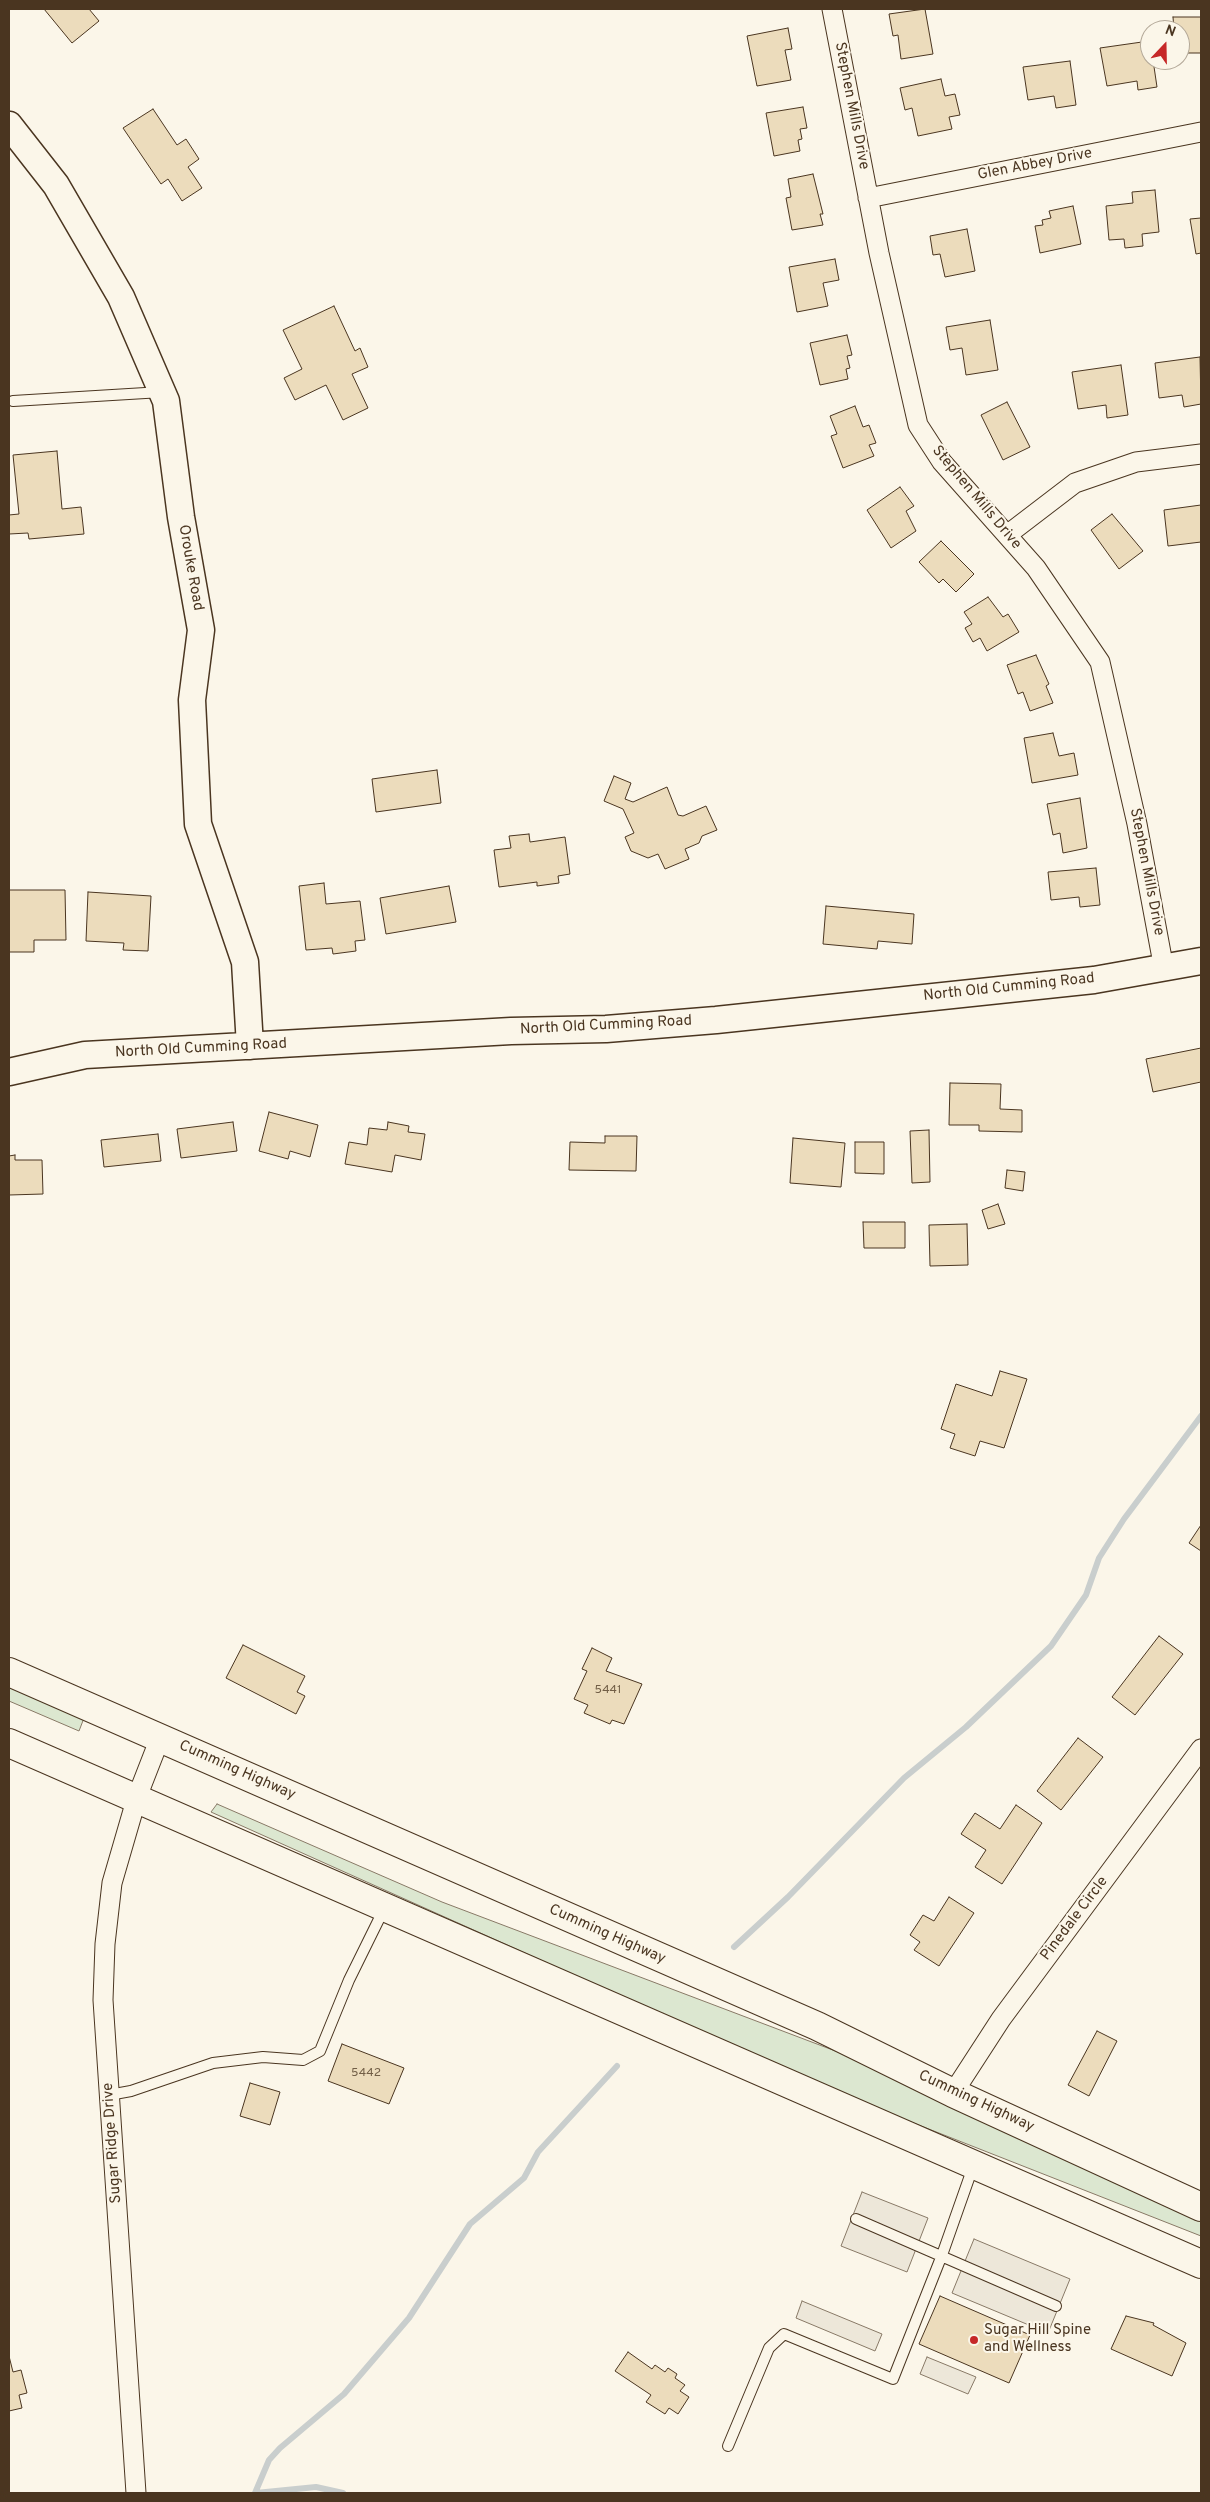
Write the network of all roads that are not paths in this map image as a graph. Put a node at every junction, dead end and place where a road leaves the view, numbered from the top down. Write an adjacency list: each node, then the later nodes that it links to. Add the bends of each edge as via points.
1 (832, 9): 4 (street, Stephen Mills Drive)
2 (9, 125): 5 (street, Orouke Road, via 56,184 121,297)
3 (1201, 132): 4 (street, Glen Abbey Drive)
4 (868, 198): 8 (street, Stephen Mills Drive, via 918,425 942,462)
5 (162, 392): 6 (lane); 11 (street, Orouke Road, via 201,630 192,700 198,824 244,962)
6 (13, 402)
7 (1201, 454): 8 (street, via 1136,462 1075,483)
8 (1007, 535): 10 (street, Stephen Mills Drive, via 1036,568 1100,662 1137,824)
9 (1201, 961): 10 (street, North Old Cumming Road)
10 (1164, 969): 11 (street, North Old Cumming Road, via 1094,980 615,1028)
11 (250, 1046): 12 (street, North Old Cumming Road, via 85,1055)
12 (9, 1072)
13 (9, 1672): 14 (highway, Cumming Highway)
14 (160, 1738): 17 (street, Sugar Ridge Drive); 19 (highway, Cumming Highway, via 817,2026)
15 (9, 1743): 17 (highway)
16 (1201, 1749): 19 (street, Pinedale Circle, via 1001,2019)
17 (137, 1797): 18 (highway); 20 (street, Sugar Ridge Drive, via 112,1883 104,1944 103,2000)
18 (386, 1906): 20 (lane, via 349,1980 320,2052 303,2060 263,2057 213,2063 132,2092); 21 (highway)
19 (953, 2093): 22 (highway, Cumming Highway)
20 (109, 2095): 28 (street, Sugar Ridge Drive)
21 (974, 2163): 24 (lane); 25 (highway)
22 (1201, 2206)
23 (856, 2219): 24 (lane)
24 (942, 2255): 26 (lane); 27 (lane, via 893,2379 784,2334 769,2348)
25 (1201, 2264)
26 (1056, 2306)
27 (728, 2446)
28 (136, 2493)

